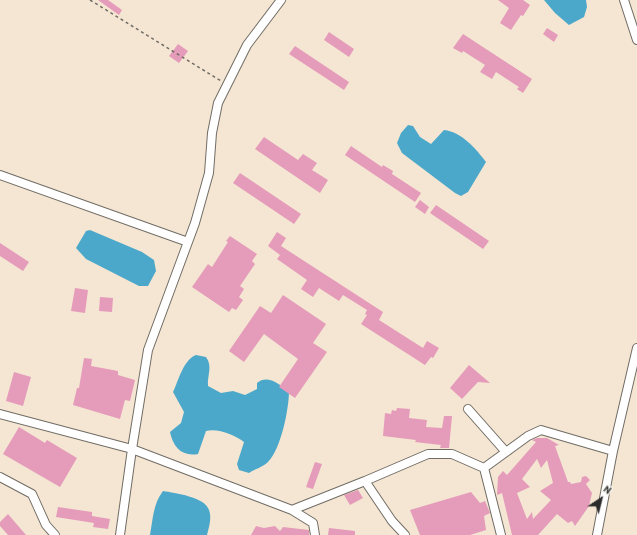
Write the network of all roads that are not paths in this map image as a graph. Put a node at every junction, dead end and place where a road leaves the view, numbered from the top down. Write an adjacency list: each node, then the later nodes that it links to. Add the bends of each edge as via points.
1 (281, 0): 5 (street, via 247,45 218,103 212,133 209,173)
2 (624, 0): 3 (street)
3 (637, 40)
4 (0, 175): 5 (street)
5 (188, 242): 9 (street, via 148,350)
6 (637, 348): 10 (street)
7 (468, 409): 11 (street)
8 (0, 414): 9 (street)
9 (132, 449): 15 (street); 17 (street)
10 (613, 451): 11 (street, via 541,430); 21 (street)
11 (506, 452): 12 (street)
12 (484, 468): 14 (street, via 452,454 428,454); 20 (street)
13 (0, 477): 16 (street, via 32,494 46,525)
14 (365, 481): 15 (street); 19 (street, via 392,521)
15 (292, 510): 18 (street, via 313,523)
16 (55, 535)
17 (120, 535)
18 (315, 535)
19 (405, 535)
20 (501, 535)
21 (597, 535)

